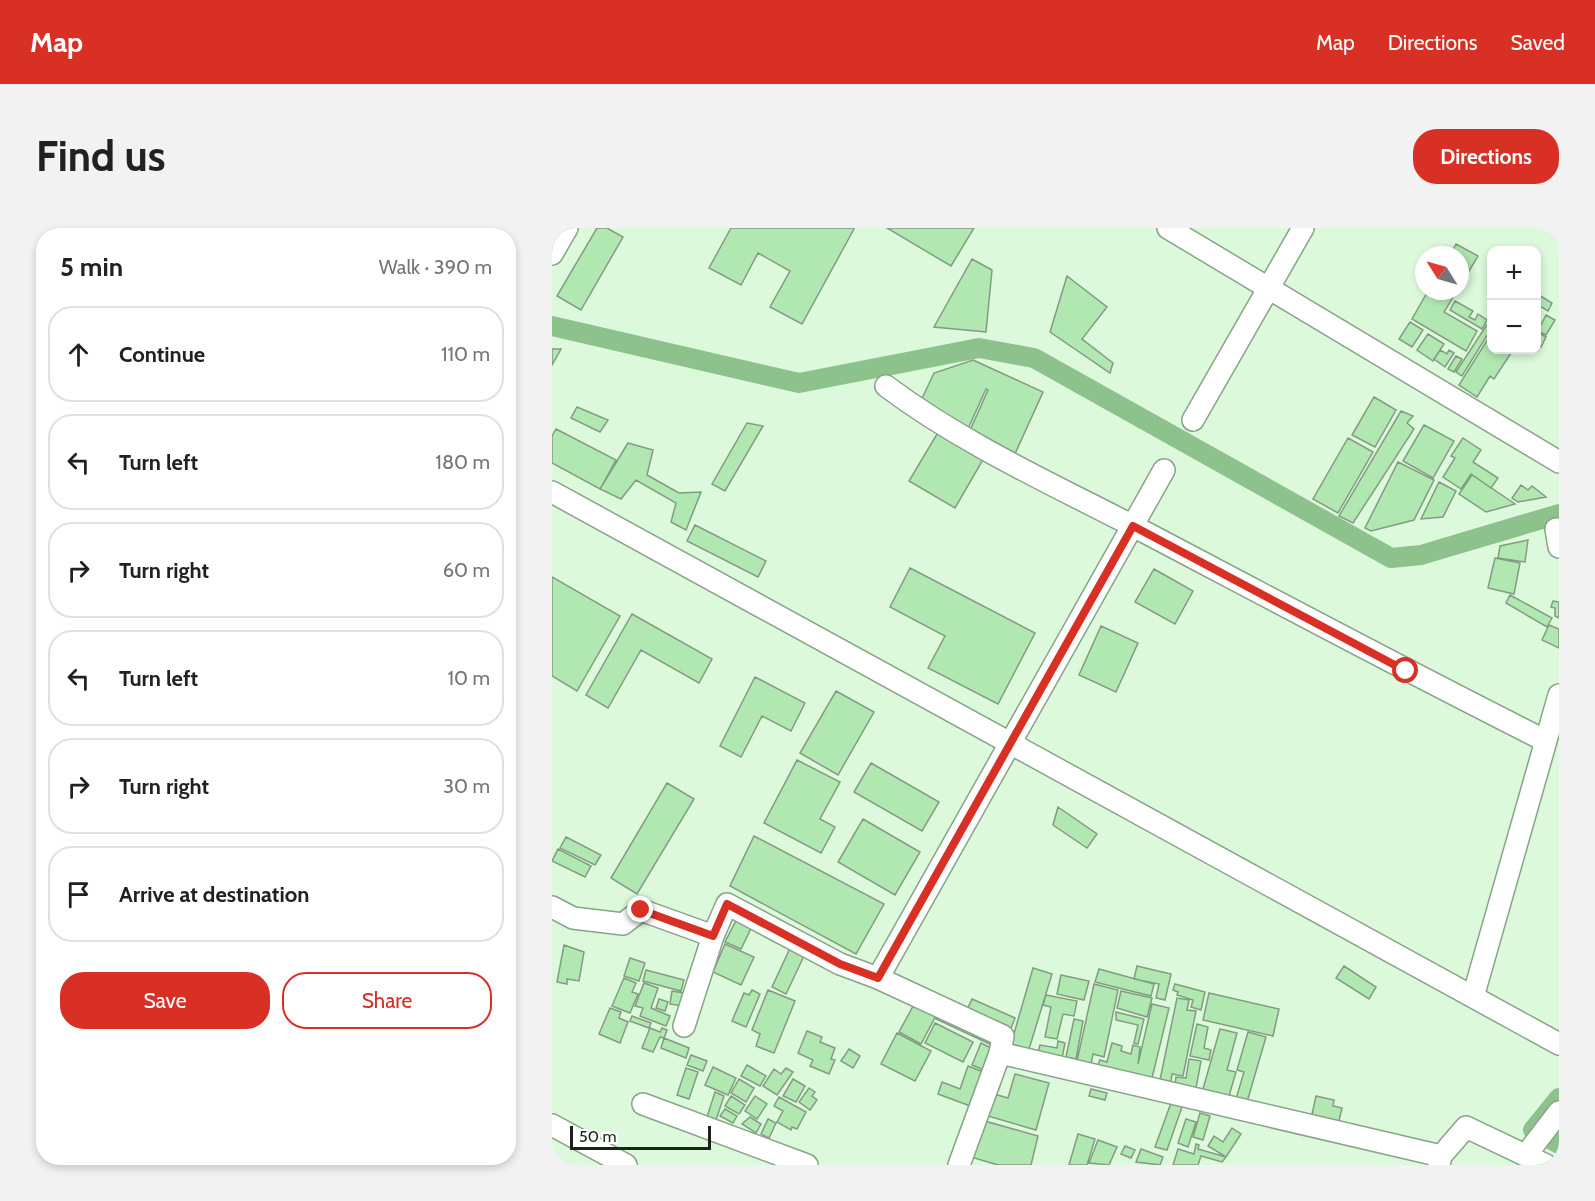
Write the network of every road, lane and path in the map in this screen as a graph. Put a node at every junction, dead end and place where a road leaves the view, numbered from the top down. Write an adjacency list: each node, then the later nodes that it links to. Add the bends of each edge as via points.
1 (567, 228): 4 (street)
2 (1168, 228): 5 (street)
3 (1303, 228): 5 (street)
4 (552, 254)
5 (1268, 288): 7 (street); 8 (street)
6 (886, 386): 11 (street, via 988,451)
7 (1193, 420)
8 (1559, 462)
9 (1164, 470): 11 (street)
10 (552, 492): 16 (street)
11 (1133, 526): 15 (street); 16 (street)
12 (1559, 529): 13 (street)
13 (1559, 548)
14 (1559, 695): 15 (street)
15 (1546, 741): 20 (street)
16 (1009, 745): 19 (street); 20 (street)
17 (552, 907): 18 (street, via 573,918 623,924 641,910)
18 (713, 936): 19 (street, via 727,904 840,964); 21 (street)
19 (878, 978): 23 (street, via 1003,1036)
20 (1473, 997): 22 (street)
21 (684, 1026)
22 (1559, 1044)
23 (1000, 1053): 28 (street); 31 (street)
24 (643, 1104): 30 (street)
25 (1554, 1120): 27 (street)
26 (552, 1125): 29 (street)
27 (1530, 1150): 28 (street, via 1466,1127); 32 (street)
28 (1440, 1161)
29 (626, 1165)
30 (807, 1165)
31 (959, 1165)
32 (1546, 1165)

